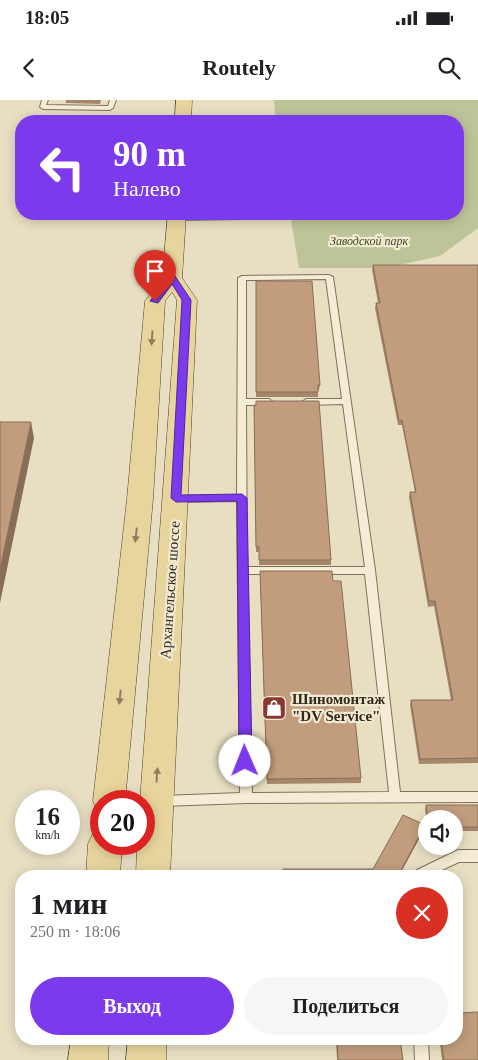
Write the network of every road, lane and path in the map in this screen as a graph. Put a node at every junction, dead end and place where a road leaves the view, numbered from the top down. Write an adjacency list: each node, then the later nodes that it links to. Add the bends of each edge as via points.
1 (45, 100): 2 (lane, via 43,106 110,108)
2 (113, 100)
3 (184, 100): 4 (main road)
4 (183, 115)
5 (177, 220): 6 (main road)
6 (172, 278): 11 (main road, Архангельское шоссе, via 187,300); 13 (main road, one-way to 13, via 155,301)
7 (346, 401): 8 (lane, via 329,278 242,278); 10 (lane); 14 (lane)
8 (242, 402): 9 (lane); 12 (lane)
9 (280, 402)
10 (299, 402)
11 (176, 498): 12 (lane); 13 (main road); 17 (main road, Архангельское шоссе, one-way to 11)
12 (242, 498): 15 (lane)
13 (140, 499): 16 (main road, one-way to 16)
14 (370, 570): 15 (lane); 20 (lane)
15 (242, 571): 19 (lane)
16 (110, 790)
17 (151, 790)
18 (478, 797): 20 (lane)
19 (246, 798): 20 (lane); 21 (lane)
20 (395, 798)
21 (155, 802)
22 (105, 855): 25 (main road)
23 (152, 855): 26 (main road, Архангельское шоссе)
24 (478, 856): 27 (lane, via 458,856)
25 (104, 870)
26 (153, 870)
27 (429, 870)
28 (89, 1045): 31 (main road)
29 (146, 1045): 32 (main road)
30 (422, 1045): 33 (lane)
31 (88, 1060)
32 (146, 1060)
33 (422, 1060)

